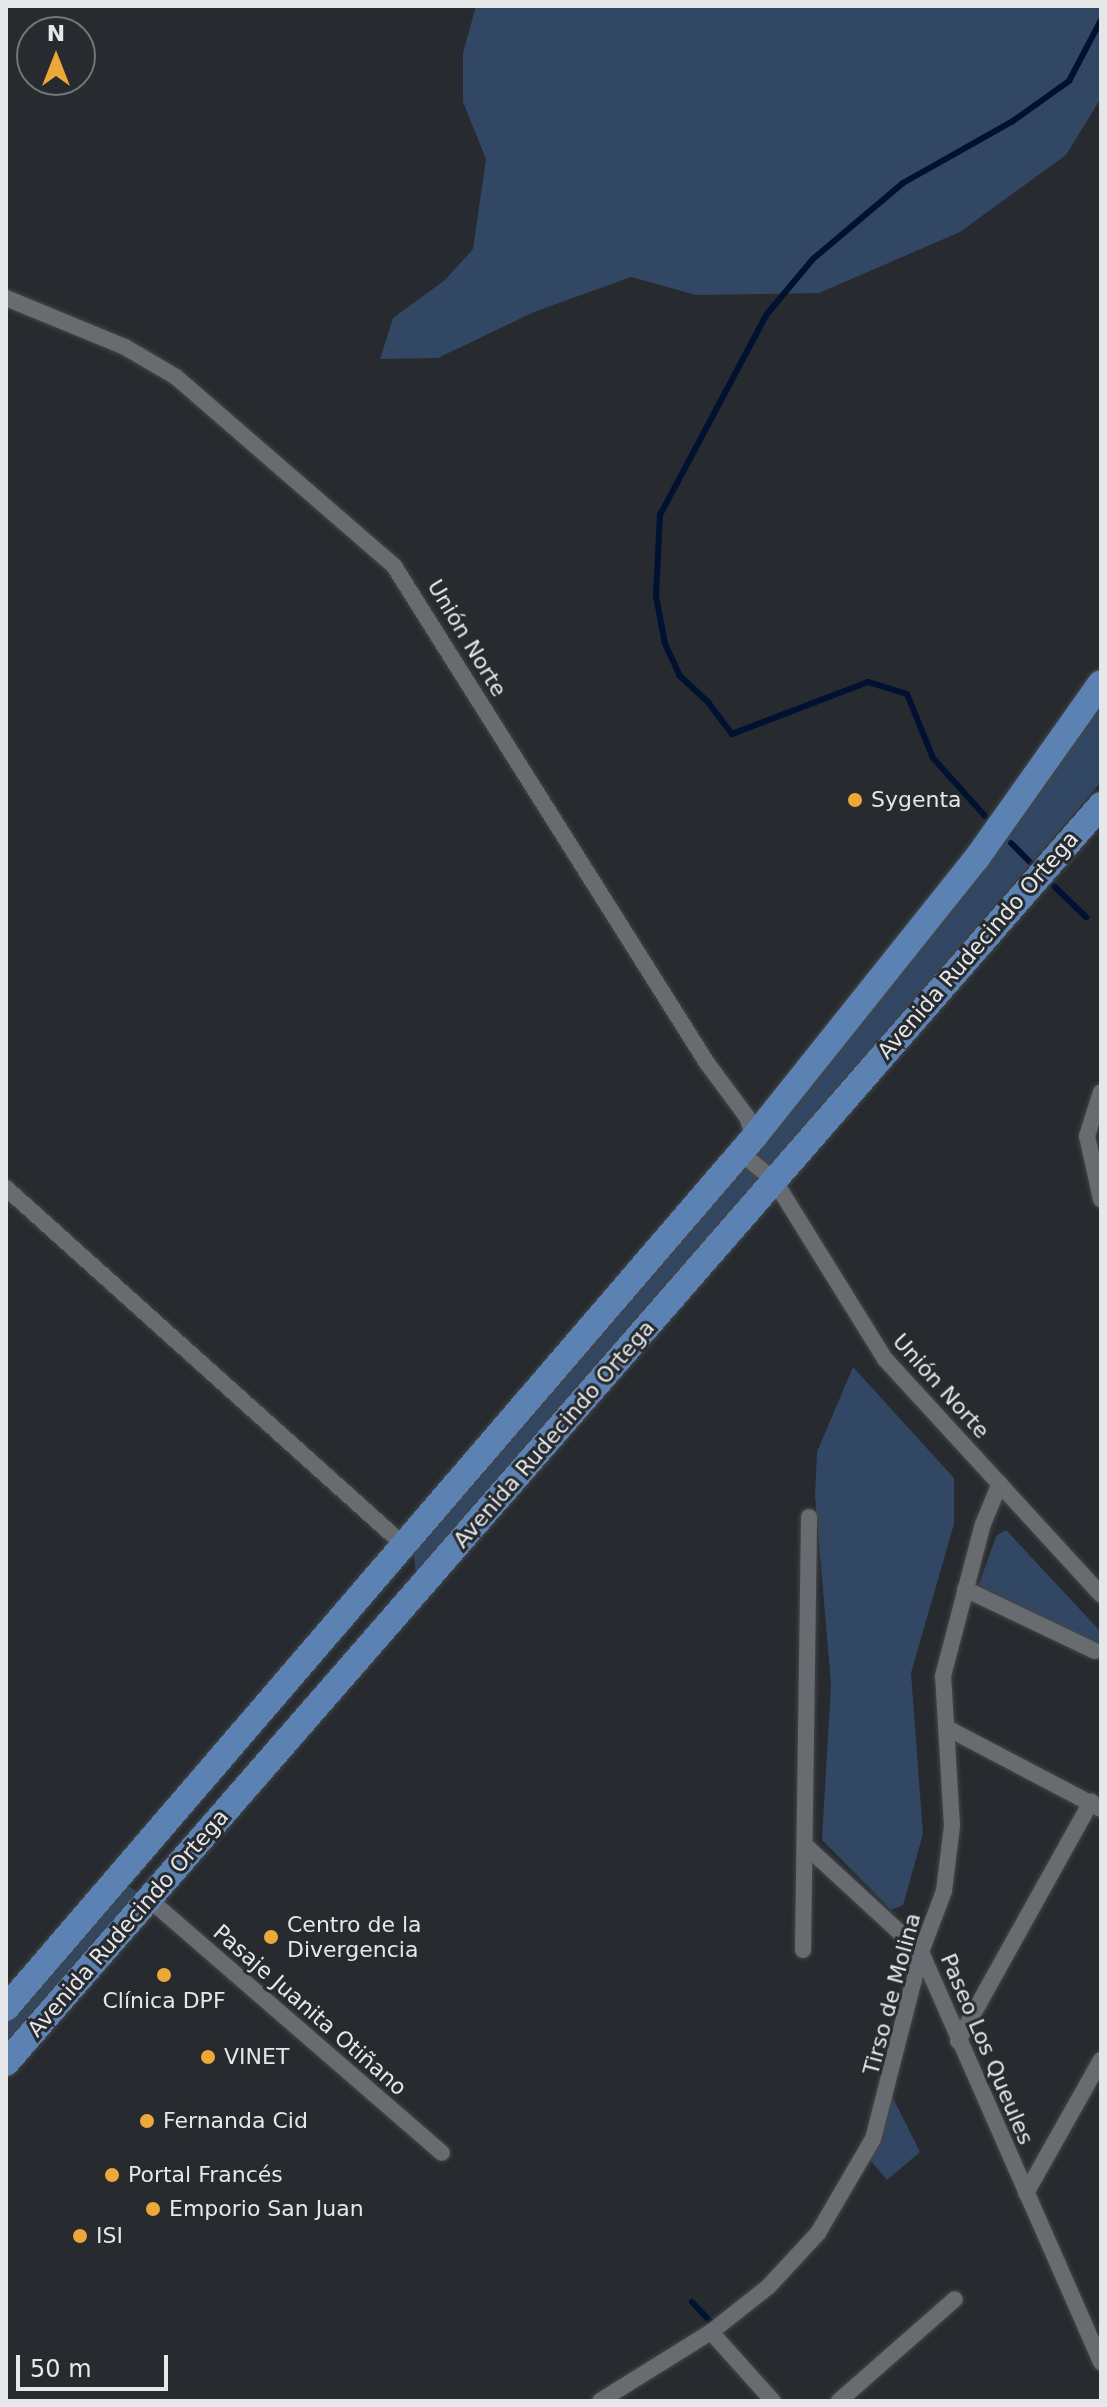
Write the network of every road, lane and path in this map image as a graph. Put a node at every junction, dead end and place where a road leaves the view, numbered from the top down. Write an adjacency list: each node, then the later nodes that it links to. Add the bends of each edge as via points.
1 (6, 298): 6 (street, Unión Norte, via 125,347 176,377 394,566 707,1063 747,1117)
2 (1101, 683): 6 (main road, Avenida Rudecindo Ortega, via 977,858)
3 (1101, 805): 7 (main road, Avenida Rudecindo Ortega)
4 (1101, 1092): 5 (street)
5 (1094, 1134): 9 (street)
6 (748, 1145): 7 (street, Unión Norte); 12 (main road, Avenida Rudecindo Ortega)
7 (774, 1180): 10 (street, Unión Norte, via 885,1359); 15 (main road, Avenida Rudecindo Ortega)
8 (6, 1188): 12 (street)
9 (1101, 1199)
10 (1000, 1483): 13 (street, Tirso de Molina); 14 (street, Unión Norte)
11 (809, 1517): 20 (street)
12 (406, 1547): 15 (main road, via 407,1589); 19 (main road, Avenida Rudecindo Ortega)
13 (965, 1589): 16 (street); 17 (street, Tirso de Molina, via 943,1676)
14 (1101, 1595)
15 (391, 1622): 21 (main road, Avenida Rudecindo Ortega)
16 (1095, 1651)
17 (947, 1728): 18 (street); 23 (street, Tirso de Molina, via 950,1858)
18 (1096, 1805): 25 (street)
19 (162, 1828): 21 (main road); 24 (main road, Avenida Rudecindo Ortega)
20 (806, 1846): 22 (street); 23 (street, Paseo Los Queules)
21 (150, 1900): 27 (main road, Avenida Rudecindo Ortega); 28 (street, Pasaje Juanita Otiñano)
22 (803, 1950)
23 (921, 1952): 25 (street, Paseo Los Queules); 31 (street, Tirso de Molina, via 891,2085 858,2172 794,2261)
24 (6, 2008)
25 (958, 2041): 29 (street, Paseo Los Queules)
26 (1101, 2060): 29 (street)
27 (6, 2063)
28 (442, 2153)
29 (1026, 2193): 32 (street, Paseo Los Queules)
30 (955, 2299): 35 (street)
31 (711, 2332): 33 (street, Tirso de Molina); 34 (street)
32 (1099, 2350)
33 (602, 2400)
34 (773, 2401)
35 (839, 2401)

